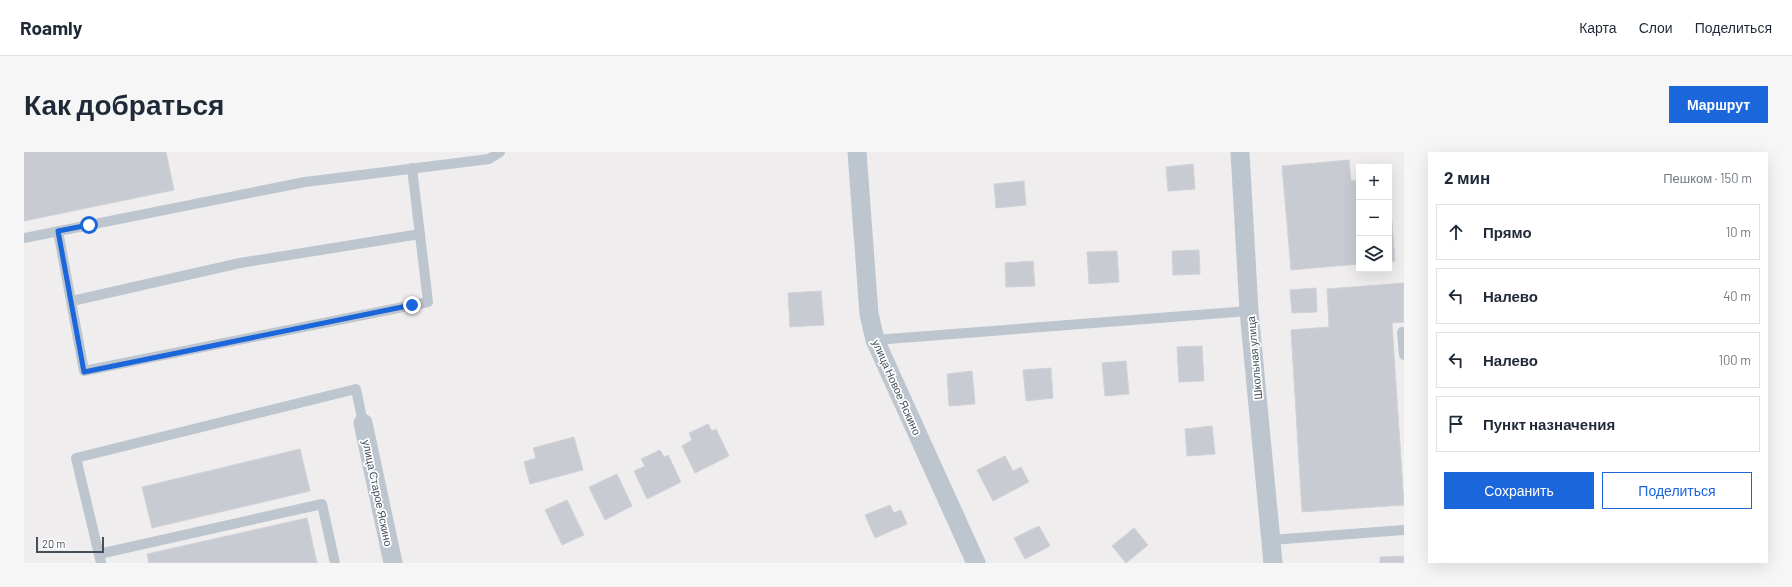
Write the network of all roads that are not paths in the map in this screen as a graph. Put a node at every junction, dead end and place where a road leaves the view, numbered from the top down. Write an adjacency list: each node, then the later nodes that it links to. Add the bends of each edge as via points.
1 (500, 152): 4 (lane, via 489,159)
2 (857, 152): 11 (street, улица Новое Яскино, via 868,314)
3 (1240, 152): 9 (street, Школьная улица)
4 (412, 168): 5 (lane, via 305,182); 6 (lane)
5 (58, 231): 7 (lane); 8 (lane)
6 (420, 234): 8 (lane, via 240,263); 8 (lane, via 428,302 84,372)
7 (24, 238)
8 (72, 301)
9 (1249, 311): 11 (lane); 15 (street, Школьная улица)
10 (1402, 332): 12 (lane)
11 (875, 340): 19 (street, улица Новое Яскино)
12 (1404, 355)
13 (363, 423): 16 (lane, via 356,389 76,458); 18 (street, улица Старое Яскино)
14 (1404, 530): 15 (lane)
15 (1271, 540): 20 (street, Школьная улица)
16 (100, 559): 17 (lane, via 322,504)
17 (335, 563)
18 (393, 563)
19 (976, 563)
20 (1273, 563)

